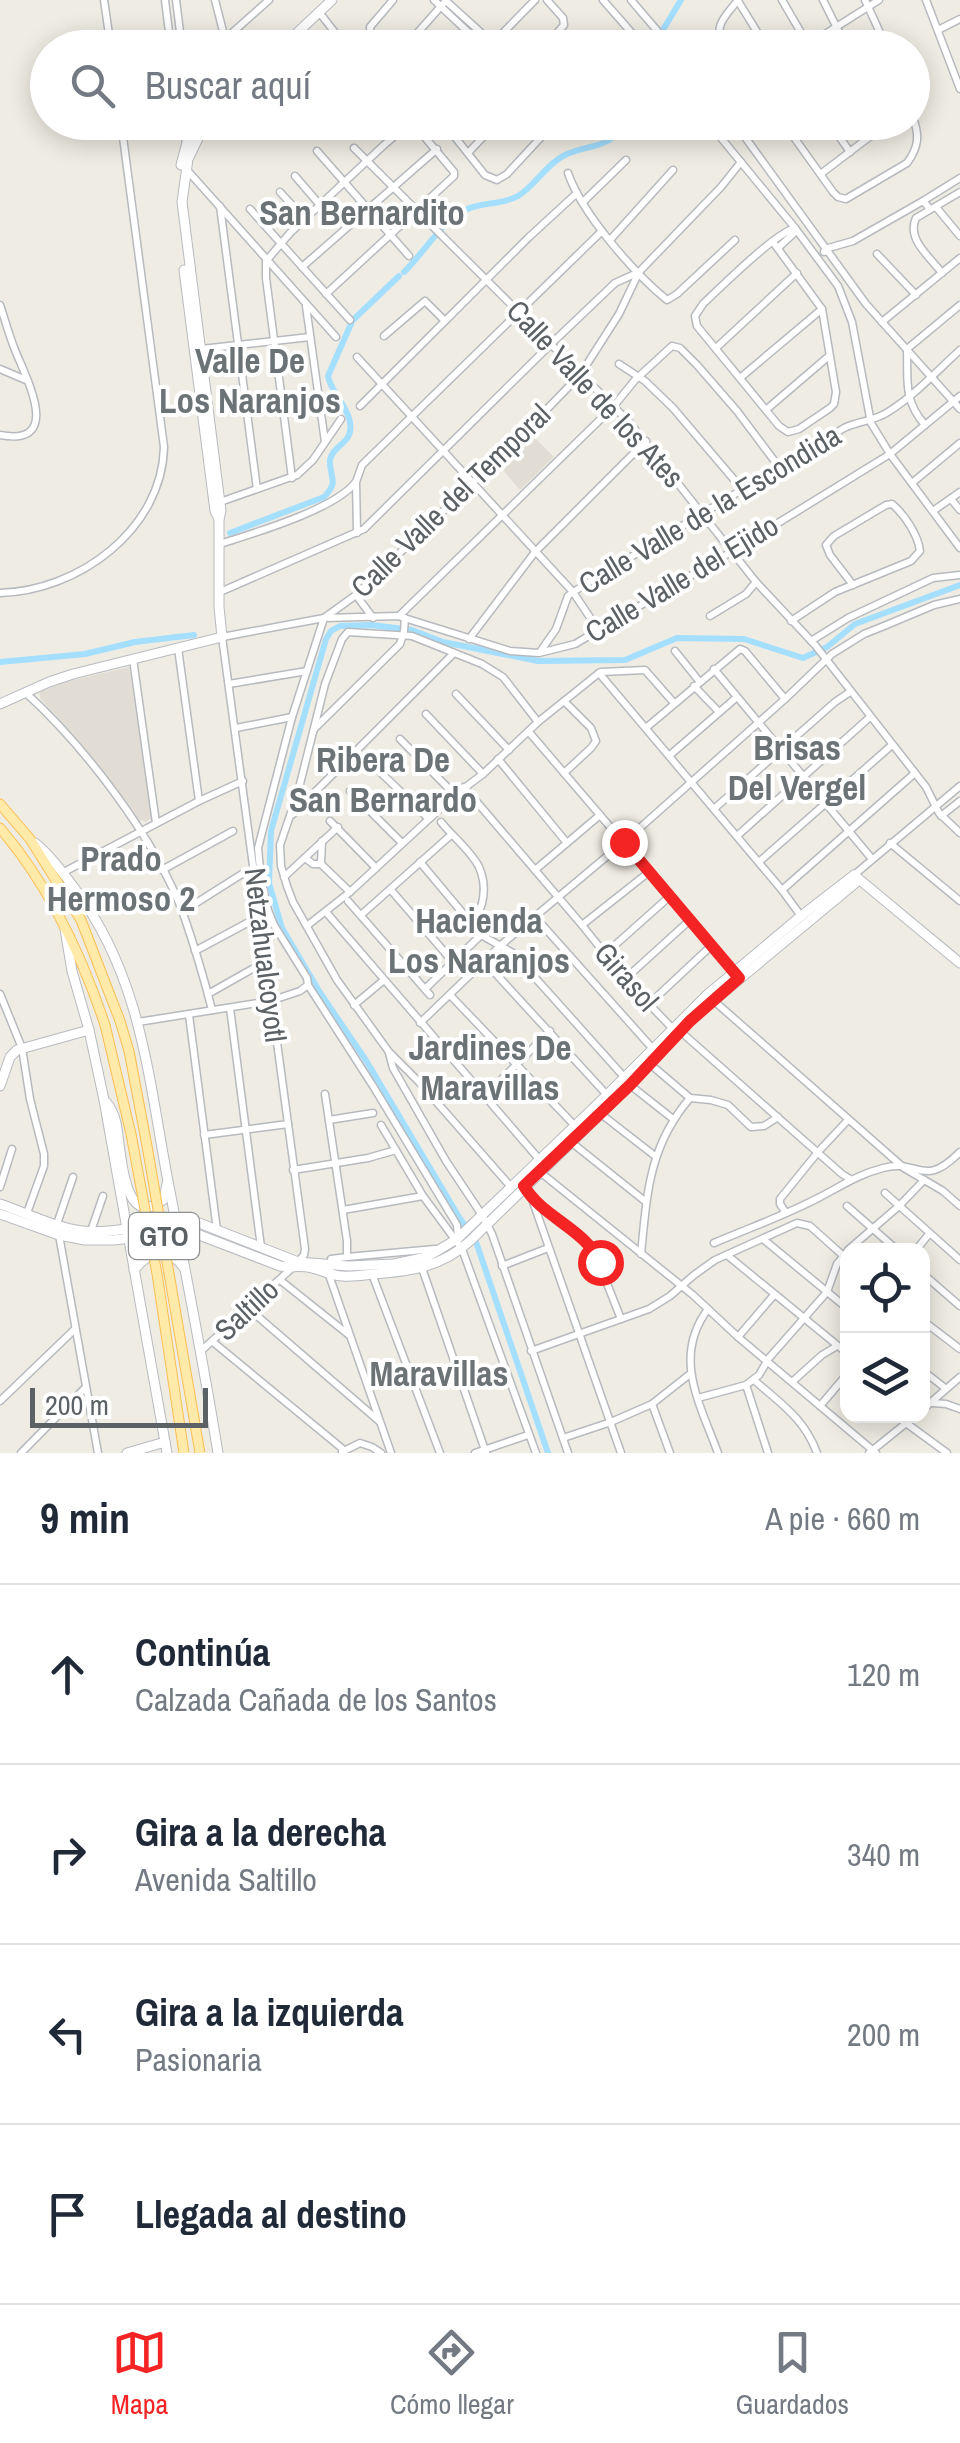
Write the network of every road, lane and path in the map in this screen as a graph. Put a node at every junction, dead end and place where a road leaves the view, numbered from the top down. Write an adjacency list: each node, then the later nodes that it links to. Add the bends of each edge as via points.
1 (104, 0): 23 (street)
2 (165, 0): 24 (street)
3 (176, 0): 25 (street)
4 (215, 0): 26 (street)
5 (269, 0): 27 (street)
6 (332, 0): 20 (street)
7 (393, 0): 30 (street)
8 (434, 0): 18 (street)
9 (535, 0): 34 (street)
10 (547, 0): 35 (street, via 563,18)
11 (603, 0): 36 (street)
12 (631, 0): 37 (street)
13 (738, 0): 38 (street); 39 (street)
14 (782, 0): 40 (street)
15 (823, 0): 22 (street)
16 (879, 0): 19 (street)
17 (926, 0): 44 (street)
18 (445, 2): 31 (street); 32 (street); 33 (street)
19 (866, 3): 22 (street); 43 (street)
20 (319, 12): 28 (street); 29 (street)
21 (960, 19): 44 (street)
22 (838, 26): 41 (street); 42 (street)
23 (108, 30)
24 (169, 30)
25 (180, 30)
26 (223, 30)
27 (235, 30)
28 (300, 30)
29 (333, 30)
30 (369, 30)
31 (420, 30)
32 (467, 30)
33 (475, 30)
34 (507, 30)
35 (560, 30)
36 (629, 30)
37 (656, 30)
38 (718, 30)
39 (756, 30)
40 (800, 30)
41 (832, 30)
42 (840, 30)
43 (879, 30)
44 (938, 30): 45 (street)
45 (960, 89)
46 (122, 140): 177 (street, via 164,447 160,478 139,519 104,556 61,581)
47 (191, 140): 68 (street)
48 (191, 140): 124 (street, via 177,202)
49 (392, 140): 66 (street)
50 (428, 140): 61 (street)
51 (458, 140): 64 (street)
52 (480, 140): 64 (street)
53 (538, 140): 64 (street, via 497,180 484,175)
54 (723, 140): 67 (street)
55 (747, 140): 96 (street)
56 (797, 140): 70 (street)
57 (842, 140): 63 (street)
58 (863, 140): 63 (street)
59 (918, 140): 70 (street, via 907,163 856,196 842,199)
60 (354, 148): 66 (street, Calle Valle de los Ates)
61 (436, 149): 75 (street); 86 (street, via 455,175)
62 (317, 151): 74 (street)
63 (850, 152): 70 (street)
64 (468, 153)
65 (626, 160): 80 (street)
66 (367, 162): 74 (street); 75 (street, Calle Valle de los Ates)
67 (741, 162): 88 (street); 103 (street, Calle Valle del Temporal)
68 (186, 168): 82 (street); 124 (street, via 183,221)
69 (674, 170): 92 (street)
70 (821, 173)
71 (295, 176): 81 (street)
72 (570, 177): 78 (street)
73 (960, 178): 79 (street)
74 (345, 182): 81 (street); 83 (street)
75 (393, 188): 83 (street); 86 (street, Calle Valle de los Ates)
76 (280, 192): 87 (street)
77 (960, 192): 84 (street)
78 (577, 193): 80 (street); 106 (street)
79 (923, 201): 84 (street); 96 (street, via 864,236)
80 (583, 202): 89 (street)
81 (320, 205): 87 (street)
82 (220, 206): 101 (street); 121 (street)
83 (367, 208): 90 (street); 102 (street)
84 (933, 208): 91 (street); 105 (street, via 912,229)
85 (250, 209): 94 (street)
86 (416, 211): 90 (street); 106 (street, Calle Valle de los Ates)
87 (305, 219): 94 (street)
88 (795, 228): 95 (street); 97 (street)
89 (602, 231): 92 (street); 113 (street)
90 (389, 234): 99 (street); 107 (street)
91 (960, 236)
92 (610, 240): 103 (street)
93 (735, 240): 103 (street, via 673,298 667,300)
94 (281, 242): 101 (street); 102 (street)
95 (776, 245): 104 (street); 123 (street, via 698,310 695,322)
96 (825, 249): 97 (street); 116 (street)
97 (815, 253): 145 (street, via 852,322)
98 (878, 254): 108 (street)
99 (409, 256)
100 (960, 258): 105 (street)
101 (267, 260): 109 (street); 120 (street)
102 (302, 267): 107 (street)
103 (639, 272): 122 (street, via 615,283); 131 (street, Calle Valle del Temporal)
104 (797, 273): 112 (street); 123 (street)
105 (942, 273): 108 (street)
106 (487, 280): 113 (street, Calle Valle de los Ates); 115 (street)
107 (326, 294): 114 (street)
108 (916, 294): 116 (street)
109 (305, 302): 118 (street); 119 (street)
110 (0, 305): 135 (street)
111 (960, 305): 125 (street)
112 (822, 309): 127 (street); 134 (street)
113 (520, 313): 122 (street, Calle Valle de los Ates); 143 (street)
114 (350, 320)
115 (445, 321): 117 (street, via 426,301); 136 (street)
116 (882, 322): 125 (street)
117 (384, 336)
118 (310, 337): 120 (street); 149 (street)
119 (336, 337)
120 (274, 340): 121 (street); 154 (street)
121 (237, 344): 124 (street); 158 (street)
122 (550, 344): 131 (street, Calle Valle de los Ates); 151 (street)
123 (716, 348): 134 (street)
124 (198, 349): 162 (street)
125 (907, 350): 132 (street); 137 (street)
126 (960, 350): 132 (street, Calle Valle de la Escondida)
127 (829, 356): 141 (street); 141 (street, via 836,392 830,408 788,432)
128 (357, 357): 136 (street)
129 (619, 364): 133 (street)
130 (0, 369): 135 (street)
131 (580, 375): 140 (street, Calle Valle de los Ates); 157 (street, Calle Valle del Temporal)
132 (931, 376): 137 (street, Calle Valle de la Escondida); 138 (street)
133 (639, 377): 140 (street); 153 (street, via 665,351 680,348); 159 (street)
134 (740, 378): 141 (street)
135 (28, 381): 147 (street, via 36,424 22,436)
136 (382, 385): 139 (street); 143 (street)
137 (908, 396): 145 (street, Calle Valle de la Escondida); 146 (street)
138 (957, 399): 142 (street); 146 (street, Calle Valle del Ejido)
139 (360, 406)
140 (614, 407): 148 (street, Calle Valle de los Ates); 166 (street)
141 (767, 409)
142 (960, 409)
143 (412, 416): 151 (street); 155 (street, via 362,465)
144 (341, 419): 149 (street)
145 (871, 421): 152 (street); 153 (street, Calle Valle de la Escondida, via 844,428)
146 (925, 425): 152 (street, Calle Valle del Ejido)
147 (0, 435)
148 (646, 441): 165 (street, Calle Valle de los Ates); 170 (street)
149 (325, 443): 154 (street)
150 (960, 443): 156 (street)
151 (442, 449): 157 (street); 167 (street)
152 (890, 454): 156 (street); 171 (street, Calle Valle del Ejido)
153 (779, 467): 159 (street, Calle Valle de la Escondida)
154 (292, 478): 158 (street)
155 (356, 482): 167 (street); 169 (street, via 328,503)
156 (912, 483): 164 (street)
157 (471, 484): 166 (street); 178 (street, Calle Valle del Temporal)
158 (257, 488): 162 (street)
159 (742, 489): 165 (street, Calle Valle de la Escondida)
160 (960, 492): 161 (street)
161 (951, 499): 163 (street); 164 (street)
162 (217, 502): 169 (street)
163 (960, 510)
164 (932, 512): 168 (street)
165 (702, 515): 171 (street, Calle Valle de los Ates); 176 (street, Calle Valle de la Escondida)
166 (501, 516): 170 (street); 181 (street)
167 (357, 534): 175 (street)
168 (959, 543)
169 (220, 544): 175 (street)
170 (535, 552): 176 (street); 188 (street)
171 (731, 552): 173 (street, Calle Valle de los Ates); 185 (street, Calle Valle del Ejido)
172 (960, 576): 189 (street, via 933,578 848,618)
173 (756, 582): 180 (street); 184 (street, Calle Valle de los Ates)
174 (853, 585): 174 (street, via 920,552 892,504 826,545); 184 (street)
175 (220, 592): 187 (street)
176 (573, 592): 185 (street); 193 (street, Calle Valle de la Escondida)
177 (0, 593)
178 (356, 596): 182 (street, Calle Valle del Temporal); 183 (street)
179 (960, 600): 194 (street, via 864,634)
180 (710, 616)
181 (402, 617): 183 (street, Calle Valle del Ejido); 186 (street); 188 (street, Calle Valle del Ejido)
182 (324, 618): 183 (street, Calle Valle del Ejido); 187 (street, Calle Valle del Temporal); 197 (street)
183 (373, 618)
184 (792, 621): 189 (street, Calle Valle de los Ates)
185 (599, 631): 193 (street, Calle Valle del Ejido)
186 (404, 635): 192 (street); 217 (street); 217 (street, via 344,634)
187 (222, 637): 190 (street, Calle Valle del Temporal); 199 (street, Netzahualcoyotl)
188 (468, 639): 193 (street, Calle Valle del Ejido)
189 (813, 643): 194 (street, Calle Valle de los Ates)
190 (178, 648): 195 (street, Calle Valle del Temporal); 236 (street)
191 (675, 651): 200 (street)
192 (454, 652): 213 (street, via 498,672); 243 (street)
193 (539, 652)
194 (824, 657): 202 (street, Calle Valle de los Ates); 205 (street)
195 (133, 659): 201 (street, Calle Valle del Temporal); 247 (street)
196 (714, 669): 200 (street); 204 (street); 205 (street, via 745,651)
197 (307, 671): 199 (street); 212 (street)
198 (600, 672): 206 (street); 208 (street, via 646,671); 215 (street)
199 (229, 684): 216 (street, Netzahualcoyotl)
200 (697, 684): 208 (street); 209 (street)
201 (26, 692): 207 (street, Calle Valle del Temporal); 251 (street, via 87,757)
202 (850, 692): 211 (street, Calle Valle de los Ates); 222 (street)
203 (456, 694): 221 (street)
204 (737, 698): 209 (street); 214 (street)
205 (785, 699): 214 (street)
206 (564, 701): 213 (street); 226 (street, via 596,741)
207 (0, 704)
208 (674, 704): 215 (street)
209 (718, 712): 223 (street)
210 (426, 714): 228 (street)
211 (870, 716): 220 (street, Calle Valle de los Ates); 229 (street)
212 (292, 718): 216 (street); 303 (street, via 258,858 271,918)
213 (538, 722): 218 (street)
214 (758, 723): 222 (street); 231 (street)
215 (647, 727): 223 (street)
216 (236, 728): 230 (street, Netzahualcoyotl)
217 (313, 730): 243 (street)
218 (529, 732): 221 (street); 226 (street)
219 (400, 739): 235 (street)
220 (892, 745): 227 (street, Calle Valle de los Ates); 239 (street)
221 (509, 750): 224 (street)
222 (782, 751): 229 (street); 241 (street)
223 (670, 755): 231 (street)
224 (498, 759): 228 (street); 257 (street)
225 (377, 769): 245 (street)
226 (564, 773): 242 (street)
227 (914, 773): 240 (street, Calle Valle de los Ates); 250 (street)
228 (482, 774): 233 (street)
229 (804, 777): 239 (street); 254 (street)
230 (243, 781): 236 (street); 308 (street, Netzahualcoyotl)
231 (692, 781): 241 (street); 258 (street)
232 (960, 786): 240 (street)
233 (464, 787): 235 (street); 268 (street, Girasol)
234 (350, 791): 259 (street)
235 (454, 795): 245 (street)
236 (199, 800): 247 (street)
237 (960, 801): 244 (street)
238 (0, 804): 255 (main road, GTO)
239 (827, 805): 250 (street); 264 (street)
240 (935, 807): 244 (street, Calle Valle de los Ates); 260 (street)
241 (714, 808): 254 (street)
242 (600, 815): 257 (street); 258 (street)
243 (291, 816): 273 (street, via 280,846)
244 (942, 816): 252 (street, Calle Valle de los Ates)
245 (429, 819): 259 (street)
246 (440, 822): 253 (street)
247 (156, 823): 251 (street)
248 (0, 828): 290 (main road, GTO)
249 (233, 831): 267 (street)
250 (847, 831): 262 (street); 275 (street)
251 (141, 832): 267 (street); 269 (street)
252 (960, 833)
253 (451, 835): 263 (street); 287 (street, via 481,872 482,907)
254 (737, 836): 264 (street)
255 (30, 839): 269 (street); 460 (main road, GTO, bridge, via 81,920 129,1051)
256 (322, 841): 261 (street); 265 (street); 266 (street, via 334,824)
257 (567, 842): 268 (street)
258 (624, 842): 270 (street); 278 (street)
259 (402, 843): 266 (street)
260 (890, 843): 262 (street); 279 (street)
261 (305, 858): 265 (street); 273 (street)
262 (872, 859): 272 (street)
263 (420, 862): 274 (street); 287 (street)
264 (759, 862): 275 (street)
265 (320, 864): 276 (street)
266 (376, 868): 276 (street)
267 (162, 870): 280 (street)
268 (535, 870): 278 (street, Girasol)
269 (62, 872): 314 (street, via 97,922)
270 (649, 872): 277 (street); 289 (street)
271 (242, 874): 280 (street)
272 (858, 875): 283 (street); 298 (street); 300 (street)
273 (284, 877): 288 (street)
274 (391, 890): 282 (street); 296 (street)
275 (782, 890): 283 (street)
276 (349, 896): 281 (street); 282 (street)
277 (669, 897): 285 (street); 295 (street)
278 (559, 898): 284 (street); 289 (street, Girasol)
279 (960, 900)
280 (182, 912): 294 (street)
281 (326, 912): 288 (street); 302 (street)
282 (361, 915): 296 (street, via 427,992)
283 (801, 916): 300 (street)
284 (536, 918): 292 (street); 320 (street)
285 (690, 920): 293 (street); 301 (street)
286 (249, 922): 294 (street)
287 (472, 922): 291 (street)
288 (308, 925): 310 (street)
289 (582, 925): 295 (street, Girasol)
290 (64, 926): 316 (street); 459 (main road, GTO, bridge, via 105,1024 138,1169)
291 (481, 935): 292 (street); 296 (street)
292 (501, 945): 297 (street); 325 (street)
293 (712, 946): 300 (street); 309 (street)
294 (195, 951): 305 (street)
295 (605, 954): 301 (street, Girasol)
296 (453, 962)
297 (485, 962): 306 (street); 318 (street)
298 (960, 963)
299 (254, 968): 305 (street)
300 (736, 975): 307 (street); 317 (street)
301 (625, 979): 309 (street, Girasol)
302 (384, 980): 310 (street); 315 (street)
303 (308, 985): 308 (street); 385 (street)
304 (0, 994): 319 (street)
305 (208, 994): 312 (street)
306 (451, 995): 315 (street); 323 (street)
307 (713, 1000): 317 (street); 337 (street)
308 (270, 1001): 311 (street); 338 (street, Netzahualcoyotl)
309 (648, 1004): 317 (street, Girasol)
310 (354, 1005): 321 (street)
311 (230, 1008): 312 (street); 340 (street)
312 (212, 1010): 313 (street)
313 (188, 1015): 314 (street); 342 (street)
314 (138, 1022): 354 (street)
315 (420, 1023): 328 (street)
316 (89, 1030): 319 (street); 331 (street)
317 (676, 1030): 320 (street); 324 (street); 334 (street, Girasol)
318 (550, 1031): 323 (street); 329 (street)
319 (22, 1048): 322 (street); 373 (street, via 44,1160)
320 (653, 1049): 325 (street)
321 (389, 1052): 360 (street); 375 (street)
322 (4, 1063): 326 (street)
323 (516, 1064): 328 (street); 341 (street)
324 (650, 1064): 325 (street); 330 (street)
325 (627, 1081): 329 (street); 333 (street); 335 (street)
326 (0, 1086)
327 (326, 1094): 336 (street)
328 (485, 1096): 349 (street)
329 (607, 1096): 341 (street)
330 (690, 1098): 334 (street, via 728,1105 751,1127); 335 (street)
331 (104, 1100): 354 (street, via 114,1116 131,1198 160,1204); 380 (street)
332 (373, 1113): 336 (street)
333 (600, 1113): 341 (street); 348 (street)
334 (778, 1116): 346 (street, Girasol)
335 (673, 1119): 348 (street)
336 (329, 1120): 350 (street)
337 (848, 1120): 346 (street); 351 (street)
338 (288, 1124): 340 (street); 352 (street, Netzahualcoyotl)
339 (380, 1124): 345 (street)
340 (246, 1129): 342 (street); 390 (street)
341 (578, 1129): 343 (street); 349 (street)
342 (204, 1135): 381 (street)
343 (571, 1142): 353 (street); 365 (street)
344 (12, 1149): 359 (street)
345 (396, 1150): 350 (street); 363 (street)
346 (818, 1152): 356 (street, Girasol); 371 (street, via 780,1200)
347 (960, 1152): 351 (street, via 940,1169)
348 (655, 1156): 365 (street)
349 (540, 1159): 360 (street)
350 (336, 1163): 352 (street); 370 (street)
351 (904, 1168): 356 (street); 357 (street)
352 (294, 1170): 399 (street, Netzahualcoyotl, via 305,1249)
353 (540, 1172): 358 (street); 395 (street)
354 (167, 1174): 374 (street)
355 (73, 1177): 376 (street)
356 (852, 1179): 371 (street)
357 (924, 1180): 368 (street); 369 (street)
358 (524, 1186): 364 (street); 375 (street)
359 (0, 1187)
360 (511, 1187): 375 (street)
361 (885, 1193): 368 (street)
362 (102, 1196): 379 (street)
363 (423, 1196): 370 (street); 385 (street)
364 (532, 1199): 392 (street); 416 (street, via 593,1248)
365 (646, 1202): 395 (street)
366 (0, 1204): 373 (street)
367 (847, 1206): 377 (street)
368 (899, 1206): 377 (street); 382 (street)
369 (960, 1206)
370 (343, 1210): 397 (street)
371 (786, 1212): 389 (street)
372 (0, 1214): 383 (street)
373 (27, 1214): 376 (street)
374 (176, 1219): 378 (street); 380 (street); 381 (street)
375 (483, 1222): 385 (street); 400 (street)
376 (57, 1224): 379 (street)
377 (874, 1229): 386 (street); 387 (street)
378 (178, 1231): 380 (street); 381 (street); 394 (street)
379 (91, 1232): 380 (street)
380 (127, 1233): 383 (street, via 85,1240); 403 (street)
381 (213, 1234): 390 (street); 394 (street, via 192,1237); 399 (street, via 270,1262)
382 (929, 1234): 388 (street); 398 (street)
383 (60, 1236): 419 (street)
384 (763, 1239): 393 (street, via 805,1223); 396 (street); 410 (street)
385 (464, 1240): 391 (street); 402 (street, via 449,1258); 449 (street)
386 (858, 1243)
387 (889, 1243)
388 (922, 1243)
389 (714, 1244)
390 (261, 1248): 399 (street)
391 (442, 1248): 397 (street); 404 (street, via 406,1262)
392 (548, 1248): 400 (street); 421 (street)
393 (840, 1249)
394 (183, 1252): 405 (street)
395 (641, 1254): 409 (street)
396 (727, 1254): 409 (street); 411 (street)
397 (347, 1257): 404 (street, via 331,1259)
398 (960, 1260)
399 (295, 1265): 404 (street); 407 (street, Saltillo)
400 (502, 1266): 427 (street)
401 (840, 1266): 410 (street)
402 (422, 1268): 406 (street); 452 (street)
403 (134, 1270): 405 (street, via 164,1253); 451 (street)
404 (330, 1270): 406 (street, via 346,1277); 420 (street)
405 (187, 1274): 428 (street)
406 (372, 1274): 464 (street)
407 (280, 1280): 414 (street, Saltillo); 420 (street)
408 (930, 1281): 413 (street)
409 (681, 1286): 415 (street); 416 (street, via 660,1304)
410 (827, 1292): 412 (street); 417 (street)
411 (774, 1295): 417 (street); 422 (street)
412 (840, 1303)
413 (960, 1306)
414 (249, 1309): 423 (street, Saltillo); 444 (street)
415 (708, 1309): 422 (street); 430 (street, via 695,1328)
416 (621, 1319): 421 (street)
417 (803, 1319): 424 (street); 429 (street)
418 (930, 1326): 426 (street)
419 (75, 1329): 436 (street); 439 (street)
420 (350, 1334): 444 (street)
421 (578, 1335): 427 (street); 445 (street)
422 (738, 1337): 429 (street)
423 (213, 1342): 428 (street, Saltillo); 453 (street)
424 (837, 1346): 425 (street); 433 (street)
425 (840, 1348)
426 (960, 1350)
427 (531, 1351): 450 (street)
428 (200, 1352): 461 (street)
429 (767, 1361): 433 (street); 435 (street)
430 (690, 1374): 438 (street); 441 (street)
431 (930, 1376): 437 (street)
432 (960, 1376): 437 (street)
433 (792, 1382): 442 (street)
434 (840, 1382): 442 (street)
435 (750, 1383): 438 (street); 471 (street); 472 (street, via 797,1416)
436 (85, 1388): 455 (street); 456 (street)
437 (945, 1388): 440 (street)
438 (698, 1398): 470 (street)
439 (0, 1400)
440 (932, 1403): 443 (street)
441 (652, 1404): 445 (street); 469 (street)
442 (820, 1406): 448 (street)
443 (960, 1409)
444 (380, 1422): 463 (street)
445 (611, 1422): 450 (street); 468 (street)
446 (846, 1423): 448 (street)
447 (906, 1423): 454 (street); 473 (street)
448 (844, 1426): 454 (street)
449 (528, 1435): 452 (street); 466 (street)
450 (563, 1438): 467 (street)
451 (165, 1442): 457 (street); 458 (street)
452 (485, 1451): 465 (street)
453 (342, 1452): 462 (street, via 360,1443)
454 (873, 1452)
455 (21, 1453)
456 (98, 1453)
457 (127, 1453)
458 (167, 1453)
459 (184, 1453)
460 (200, 1453)
461 (218, 1453)
462 (382, 1453)
463 (390, 1453)
464 (440, 1453)
465 (475, 1453)
466 (536, 1453)
467 (568, 1453)
468 (622, 1453)
469 (670, 1453)
470 (718, 1453)
471 (768, 1453)
472 (817, 1453)
473 (948, 1453)

